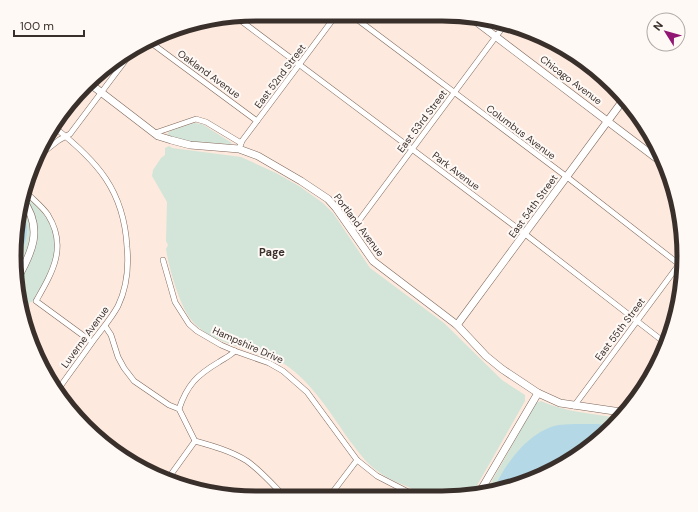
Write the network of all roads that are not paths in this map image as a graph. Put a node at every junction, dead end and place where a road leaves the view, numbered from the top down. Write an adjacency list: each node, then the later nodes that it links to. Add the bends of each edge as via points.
1 (332, 21): 9 (street, East 52nd Street)
2 (359, 21): 12 (street, Columbus Avenue)
3 (243, 22): 9 (street, Park Avenue)
4 (480, 24): 6 (street, Chicago Avenue)
5 (502, 29): 6 (street, East 53rd Street)
6 (496, 36): 12 (street, East 53rd Street); 15 (street, Chicago Avenue)
7 (153, 44): 14 (street, Oakland Avenue)
8 (125, 61): 11 (street)
9 (299, 64): 14 (street, East 52nd Street); 20 (street, Park Avenue)
10 (94, 86): 11 (street, Portland Avenue)
11 (101, 92): 17 (street, Portland Avenue); 18 (street)
12 (454, 93): 20 (street, East 53rd Street); 23 (street, Columbus Avenue)
13 (621, 103): 15 (street, East 54th Street)
14 (257, 121): 19 (street, East 52nd Street)
15 (608, 121): 22 (street, Chicago Avenue); 23 (street, East 54th Street)
16 (58, 130): 18 (street, Luverne Avenue)
17 (155, 133): 19 (street, Portland Avenue, via 190,145); 19 (street, via 196,119 206,122)
18 (66, 136): 21 (street); 34 (street, Luverne Avenue, via 90,158 108,182 125,224 128,275 122,297)
19 (240, 146): 26 (street, Portland Avenue, via 316,190 328,199)
20 (412, 149): 26 (street, East 53rd Street); 27 (street, Park Avenue)
21 (46, 150)
22 (655, 157)
23 (567, 177): 27 (street, East 54th Street); 29 (street, Columbus Avenue)
24 (29, 195): 36 (street, via 48,214 58,240 55,264 36,301)
25 (27, 207): 30 (street, via 32,216 35,233)
26 (352, 230): 33 (street, Portland Avenue, via 373,262)
27 (525, 234): 32 (street, Park Avenue); 33 (street, East 54th Street)
28 (163, 260): 37 (street, Hampshire Drive, via 175,302 189,324 207,337)
29 (677, 261)
30 (22, 268)
31 (676, 269): 32 (street, East 55th Street)
32 (637, 321): 35 (street, Park Avenue); 40 (street, East 55th Street)
33 (457, 325): 39 (street, Portland Avenue, via 486,356 519,382)
34 (105, 326): 36 (street, Luverne Avenue); 41 (street, via 111,335 118,357 134,381)
35 (662, 340)
36 (92, 342): 38 (street, Luverne Avenue)
37 (235, 351): 41 (street, via 196,378 186,391); 44 (street, Hampshire Drive, via 269,363 296,381 317,404)
38 (60, 386)
39 (538, 393): 40 (street, Portland Avenue); 46 (street)
40 (574, 406): 42 (street, Portland Avenue)
41 (179, 409): 43 (street)
42 (619, 411)
43 (195, 441): 45 (street); 47 (street, via 222,449 247,462)
44 (357, 460): 48 (street); 49 (street, Hampshire Drive, via 377,476)
45 (171, 475)
46 (483, 487)
47 (279, 491)
48 (334, 491)
49 (406, 491)

